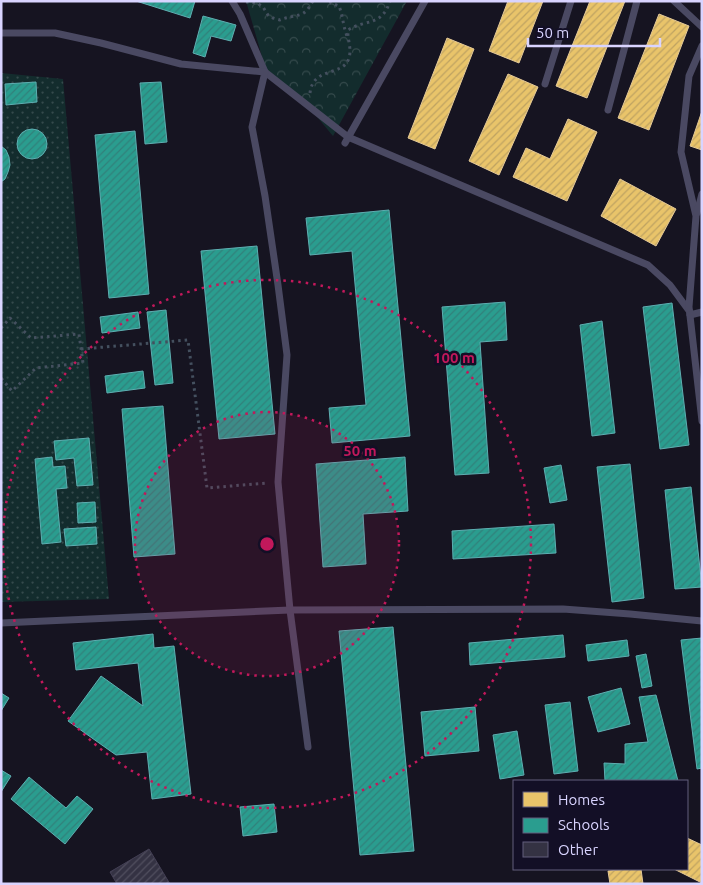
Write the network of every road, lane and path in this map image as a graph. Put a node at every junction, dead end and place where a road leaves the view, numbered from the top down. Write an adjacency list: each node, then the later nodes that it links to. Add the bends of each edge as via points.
1 (232, 1): 14 (lane)
2 (313, 1): 9 (path, via 305,12 280,20 268,15 257,3)
3 (330, 1): 12 (path, via 339,6)
4 (390, 1): 12 (path, via 382,15 373,22 348,30)
5 (425, 1): 18 (lane)
6 (571, 1): 15 (lane)
7 (637, 1): 17 (lane)
8 (674, 1): 10 (lane)
9 (246, 2)
10 (702, 27)
11 (1, 33): 14 (lane, via 55,33 181,64)
12 (347, 37): 16 (path, via 349,60 343,66 318,76 311,84)
13 (702, 46): 20 (lane, via 689,76 681,152)
14 (265, 72): 16 (lane); 28 (lane, via 252,126 267,206 287,355)
15 (545, 84)
16 (308, 106): 18 (lane)
17 (608, 110)
18 (347, 140): 22 (lane, via 648,265 670,285)
19 (702, 194): 20 (lane)
20 (696, 216): 22 (lane)
21 (702, 312): 22 (lane)
22 (690, 313): 26 (lane)
23 (1, 328): 24 (path, via 10,318 31,338 79,334)
24 (81, 348): 25 (path, via 83,363 36,368 12,390); 28 (path, via 188,340 207,488)
25 (1, 378)
26 (700, 406): 27 (lane)
27 (702, 421)
28 (278, 482): 29 (lane)
29 (290, 610): 30 (lane, via 563,609); 31 (lane); 32 (lane)
30 (702, 621)
31 (1, 623)
32 (308, 748)

